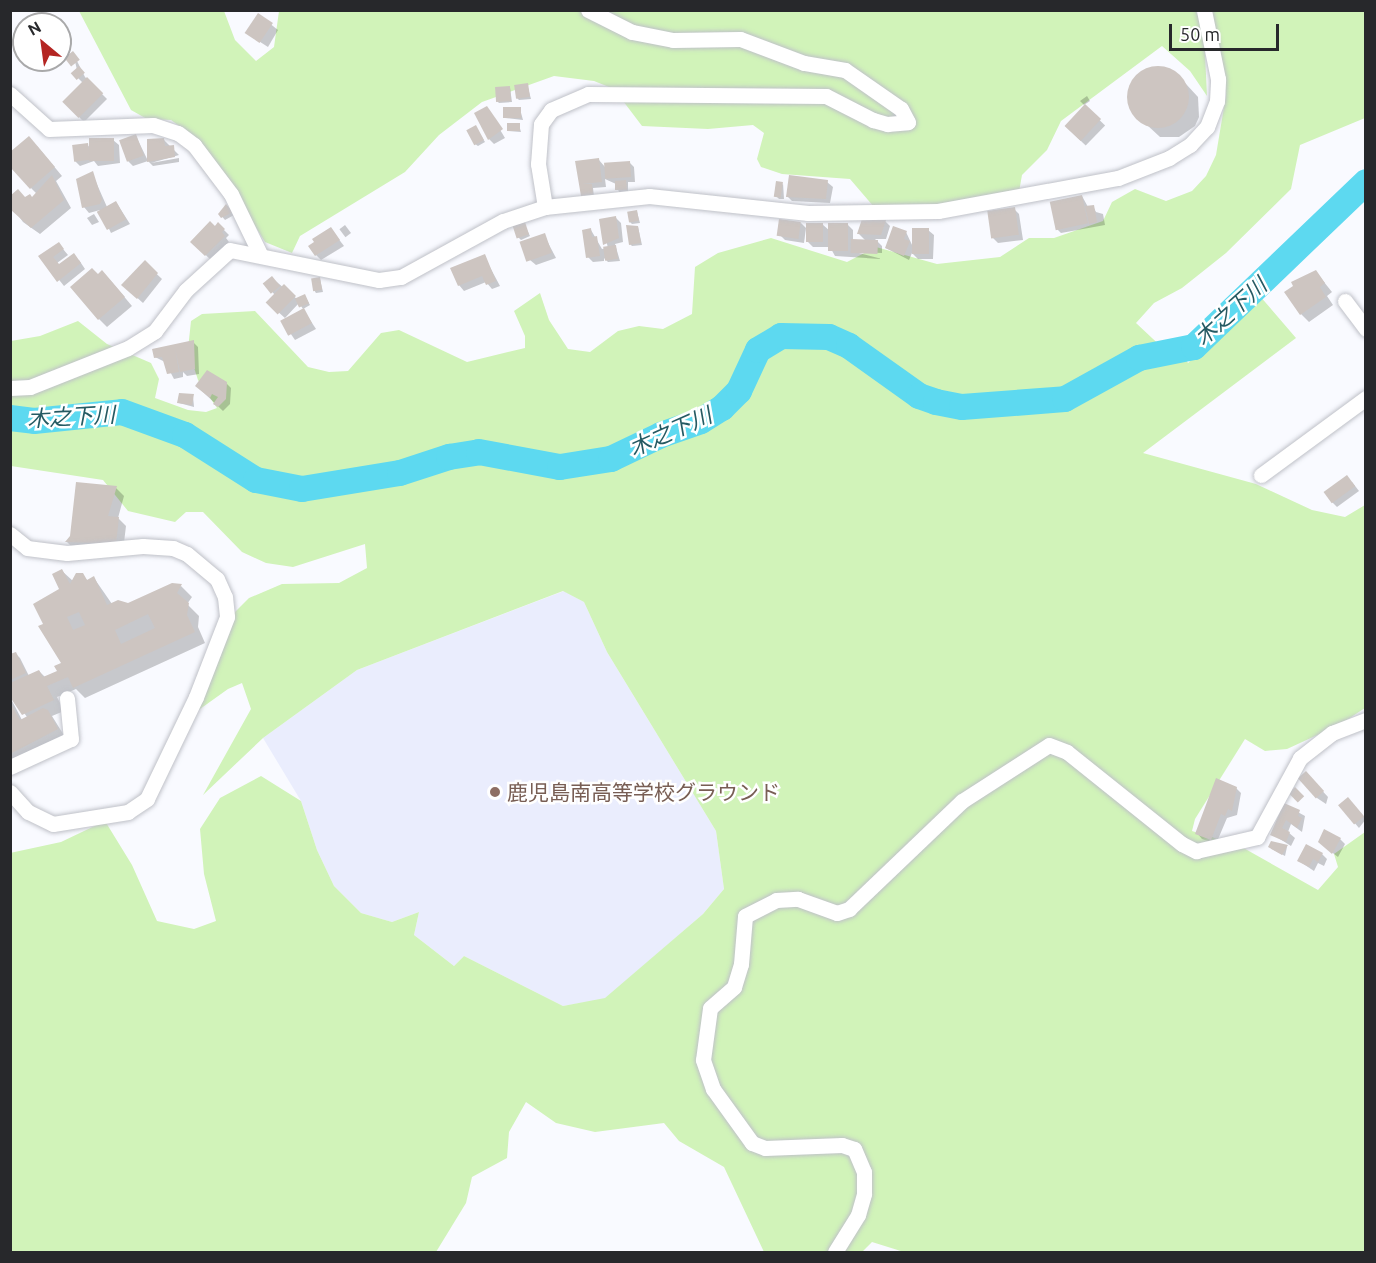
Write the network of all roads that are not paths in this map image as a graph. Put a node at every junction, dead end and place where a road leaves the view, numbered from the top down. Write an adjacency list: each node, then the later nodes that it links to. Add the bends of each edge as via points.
1 (588, 10): 4 (street, via 632,32 673,40 740,39 804,63 845,70 901,109 908,122 887,124 873,120 826,96 588,94 551,110 541,124 538,164)
2 (1204, 10): 4 (street, via 1218,79 1217,101 1207,127 1190,145 1169,158 1118,178 938,212 808,213 649,196)
3 (10, 94): 5 (street, via 49,129 153,125 178,133 194,145 231,194)
4 (545, 207): 5 (street, via 503,221 401,277 357,279)
5 (260, 254): 8 (street, via 230,250 186,290 155,331 128,348 30,387)
6 (1345, 301): 7 (street)
7 (1365, 329)
8 (10, 388)
9 (1365, 398): 10 (street)
10 (1260, 475)
11 (10, 534): 15 (street, via 27,548 67,554 143,546 173,548 187,554 217,579 225,597 227,617 196,697 147,799 128,812 53,824 28,812)
12 (67, 698): 14 (street, via 71,739)
13 (1365, 720): 16 (street, via 1332,733 1300,758 1257,837 1196,851 1182,844 1082,763 1049,745 962,801 849,909 837,913 798,900 776,900 745,916 741,964 734,987 711,1008 703,1060 713,1089 752,1143 765,1148 842,1145 854,1149 864,1172 864,1194 858,1215)
14 (10, 767)
15 (10, 792)
16 (835, 1252)

